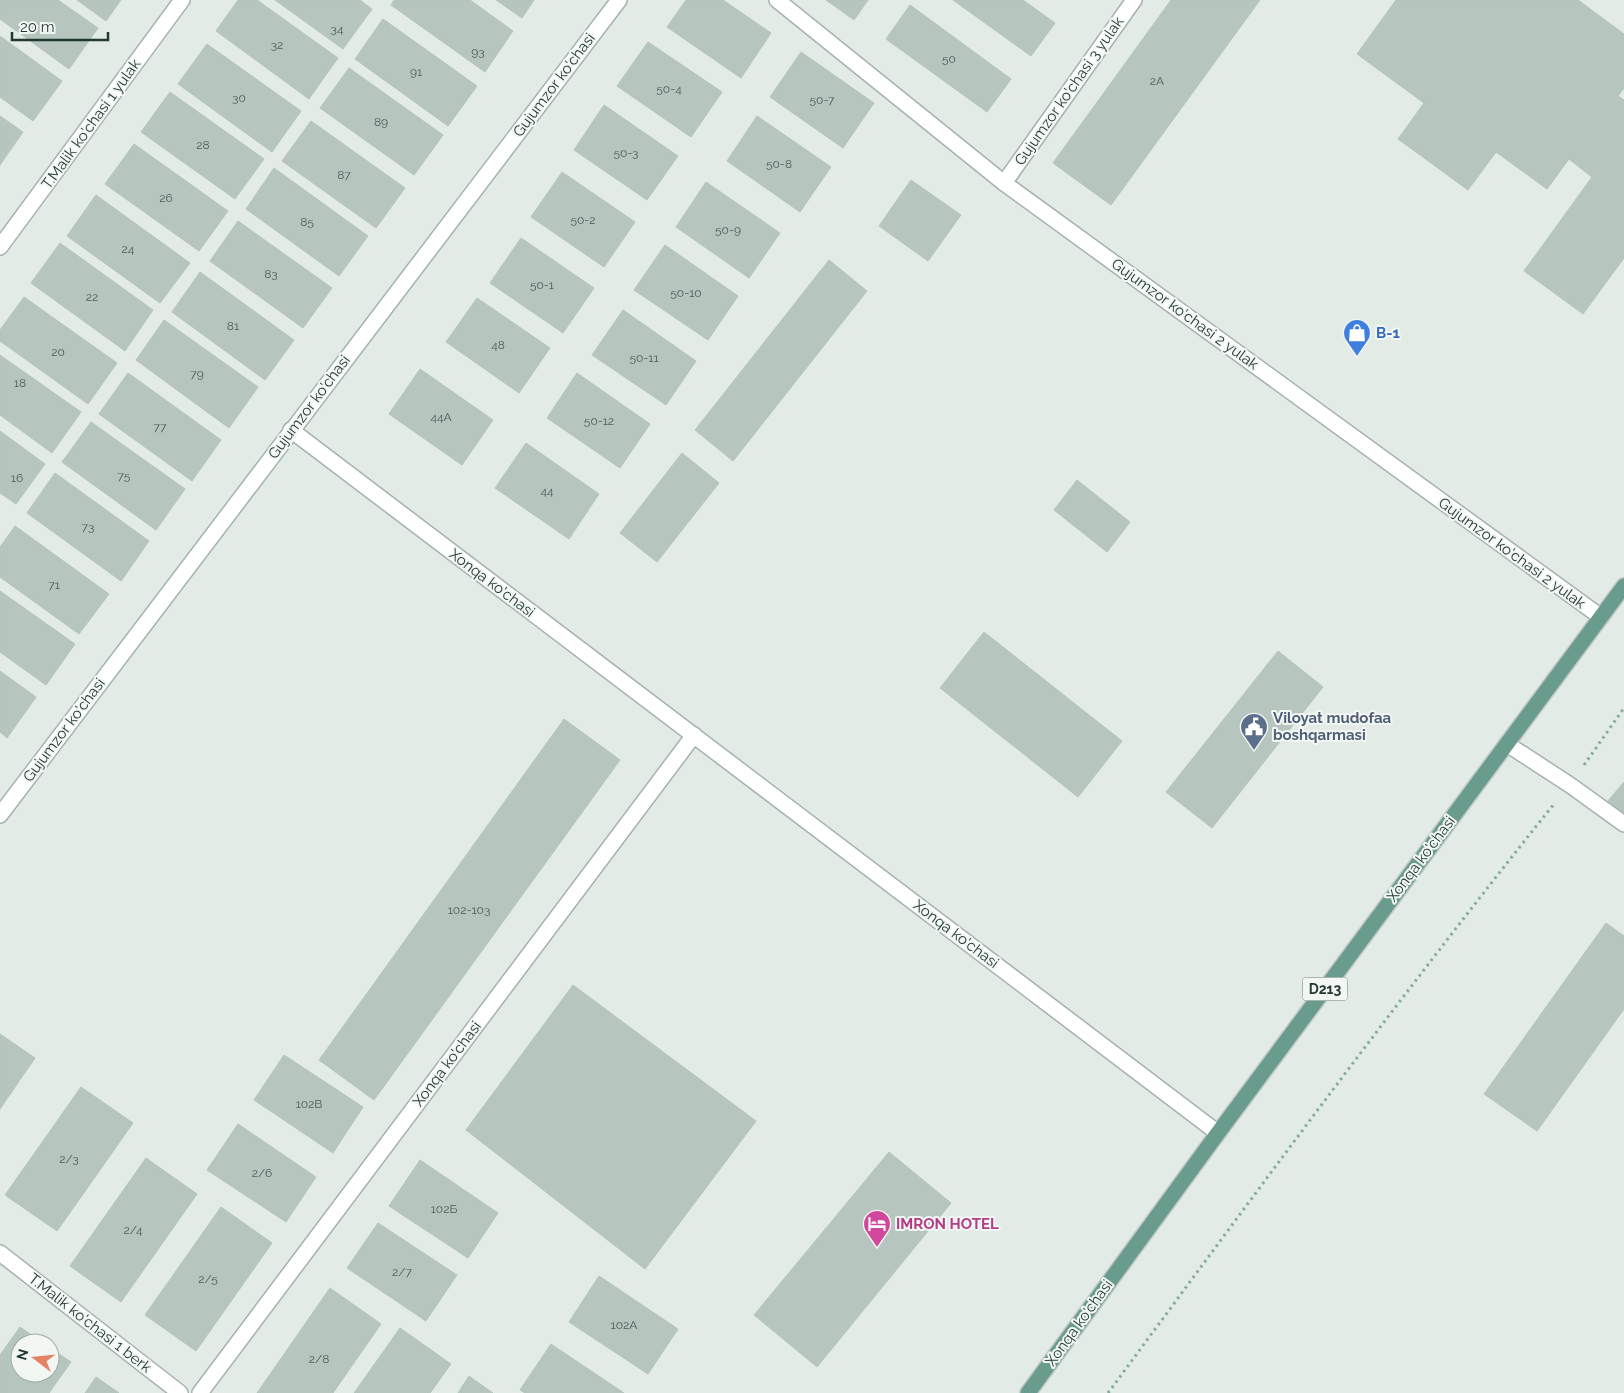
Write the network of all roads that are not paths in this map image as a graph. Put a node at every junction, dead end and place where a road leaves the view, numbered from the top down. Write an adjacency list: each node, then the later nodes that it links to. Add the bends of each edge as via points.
1 (182, 0): 6 (street, T.Malik ko'chasi 1 yulak)
2 (619, 0): 7 (street, Gujumzor ko'chasi)
3 (777, 0): 5 (street, Gujumzor ko'chasi 2 yulak)
4 (1134, 0): 5 (street, Gujumzor ko'chasi 3 yulak)
5 (1004, 183): 9 (street, Gujumzor ko'chasi 2 yulak)
6 (0, 247)
7 (291, 430): 10 (street, Xonqa ko'chasi); 12 (street, Gujumzor ko'chasi)
8 (1624, 586): 9 (main road, Xonqa ko'chasi / D213)
9 (1601, 617): 11 (main road, Xonqa ko'chasi / D213)
10 (694, 735): 14 (street, Xonqa ko'chasi); 17 (street, Xonqa ko'chasi)
11 (1507, 744): 13 (street, via 1570,784); 14 (main road, Xonqa ko'chasi / D213)
12 (0, 815)
13 (1624, 824)
14 (1218, 1132): 18 (main road, Xonqa ko'chasi / D213)
15 (0, 1253): 16 (street, T.Malik ko'chasi 1 berk)
16 (180, 1393)
17 (200, 1393)
18 (1028, 1393)

